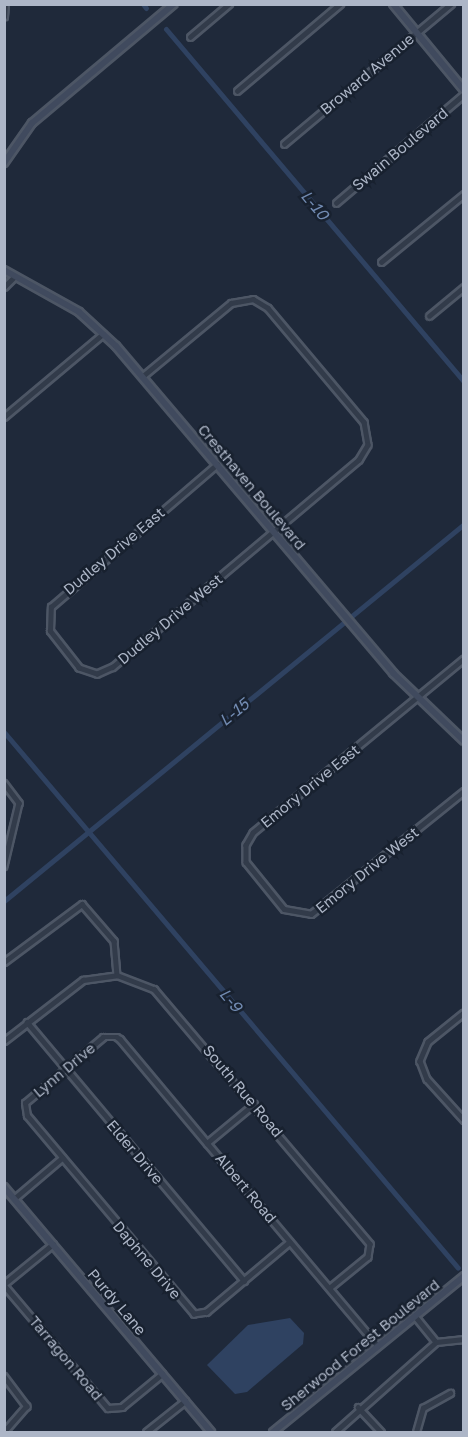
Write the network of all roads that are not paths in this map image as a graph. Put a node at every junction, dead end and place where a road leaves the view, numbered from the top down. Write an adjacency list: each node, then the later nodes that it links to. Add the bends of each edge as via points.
1 (5, 4): 7 (street)
2 (229, 4): 9 (street)
3 (340, 4): 10 (street)
4 (393, 4): 8 (street)
5 (451, 4): 8 (street, Broward Avenue)
6 (173, 5): 13 (street, via 32,123)
7 (4, 17)
8 (417, 33): 11 (street); 12 (street, Broward Avenue)
9 (190, 37)
10 (237, 90)
11 (464, 92): 15 (street, Swain Boulevard)
12 (284, 144)
13 (4, 163)
14 (464, 194): 16 (street)
15 (336, 203)
16 (381, 262)
17 (4, 270): 18 (street, Cresthaven Boulevard)
18 (14, 277): 19 (street); 22 (street, Cresthaven Boulevard, via 65,303)
19 (4, 287)
20 (464, 287): 21 (street)
21 (429, 316)
22 (104, 333): 23 (street, Cresthaven Boulevard); 24 (street)
23 (143, 376): 25 (street, Cresthaven Boulevard); 26 (street, via 231,303 244,298 263,303 364,422 368,445 359,460)
24 (4, 417)
25 (217, 464): 26 (street, Cresthaven Boulevard); 27 (street, Dudley Drive East, via 55,602 48,624)
26 (273, 532): 27 (street, Dudley Drive West, via 110,669 85,672); 29 (street, Cresthaven Boulevard)
27 (64, 652)
28 (464, 659): 29 (street, Emory Drive East)
29 (418, 696): 30 (street, Cresthaven Boulevard); 34 (street, Emory Drive East, via 250,836 246,862)
30 (464, 741)
31 (4, 783): 33 (street, via 19,803)
32 (464, 791): 34 (street, Emory Drive West, via 314,913 290,913)
33 (4, 866)
34 (267, 890)
35 (4, 962): 36 (street, via 78,904 88,908 114,941)
36 (117, 975): 38 (street, via 74,985); 42 (street, South Rue Road, via 161,995)
37 (464, 1013): 44 (street, via 421,1054 423,1074)
38 (27, 1022): 40 (street); 41 (street, Elder Drive)
39 (110, 1035): 41 (street, Lynn Drive); 45 (street, Albert Road, via 120,1039)
40 (4, 1041)
41 (66, 1068): 43 (street, Lynn Drive, via 27,1100); 52 (street, Elder Drive)
42 (254, 1104): 45 (street); 54 (street, South Rue Road, via 370,1244 368,1257)
43 (24, 1110): 46 (street, Daphne Drive)
44 (464, 1120)
45 (207, 1143): 49 (street, Albert Road)
46 (62, 1158): 48 (street); 52 (street, Daphne Drive, via 194,1314 204,1314)
47 (4, 1187): 48 (street, Purdy Lane)
48 (15, 1198): 50 (street, Purdy Lane)
49 (291, 1242): 52 (street, Daphne Drive); 54 (street, Albert Road)
50 (53, 1244): 53 (street); 59 (street, Purdy Lane)
51 (464, 1276): 55 (street, Sherwood Forest Boulevard)
52 (244, 1281)
53 (4, 1285): 59 (street, Tarragon Road, via 108,1408 122,1407)
54 (330, 1288): 58 (street, Albert Road)
55 (415, 1316): 57 (street); 58 (street, Sherwood Forest Boulevard)
56 (464, 1340): 57 (street)
57 (436, 1342): 63 (street)
58 (378, 1346): 67 (street, Sherwood Forest Boulevard)
59 (162, 1374): 62 (street, Purdy Lane)
60 (4, 1376): 64 (street, via 27,1406)
61 (450, 1393): 70 (street, via 423,1408)
62 (184, 1401): 65 (street); 66 (street, Purdy Lane)
63 (358, 1407): 68 (street); 69 (street)
64 (4, 1432)
65 (146, 1432)
66 (211, 1432)
67 (273, 1432)
68 (335, 1432)
69 (381, 1432)
70 (416, 1432)

